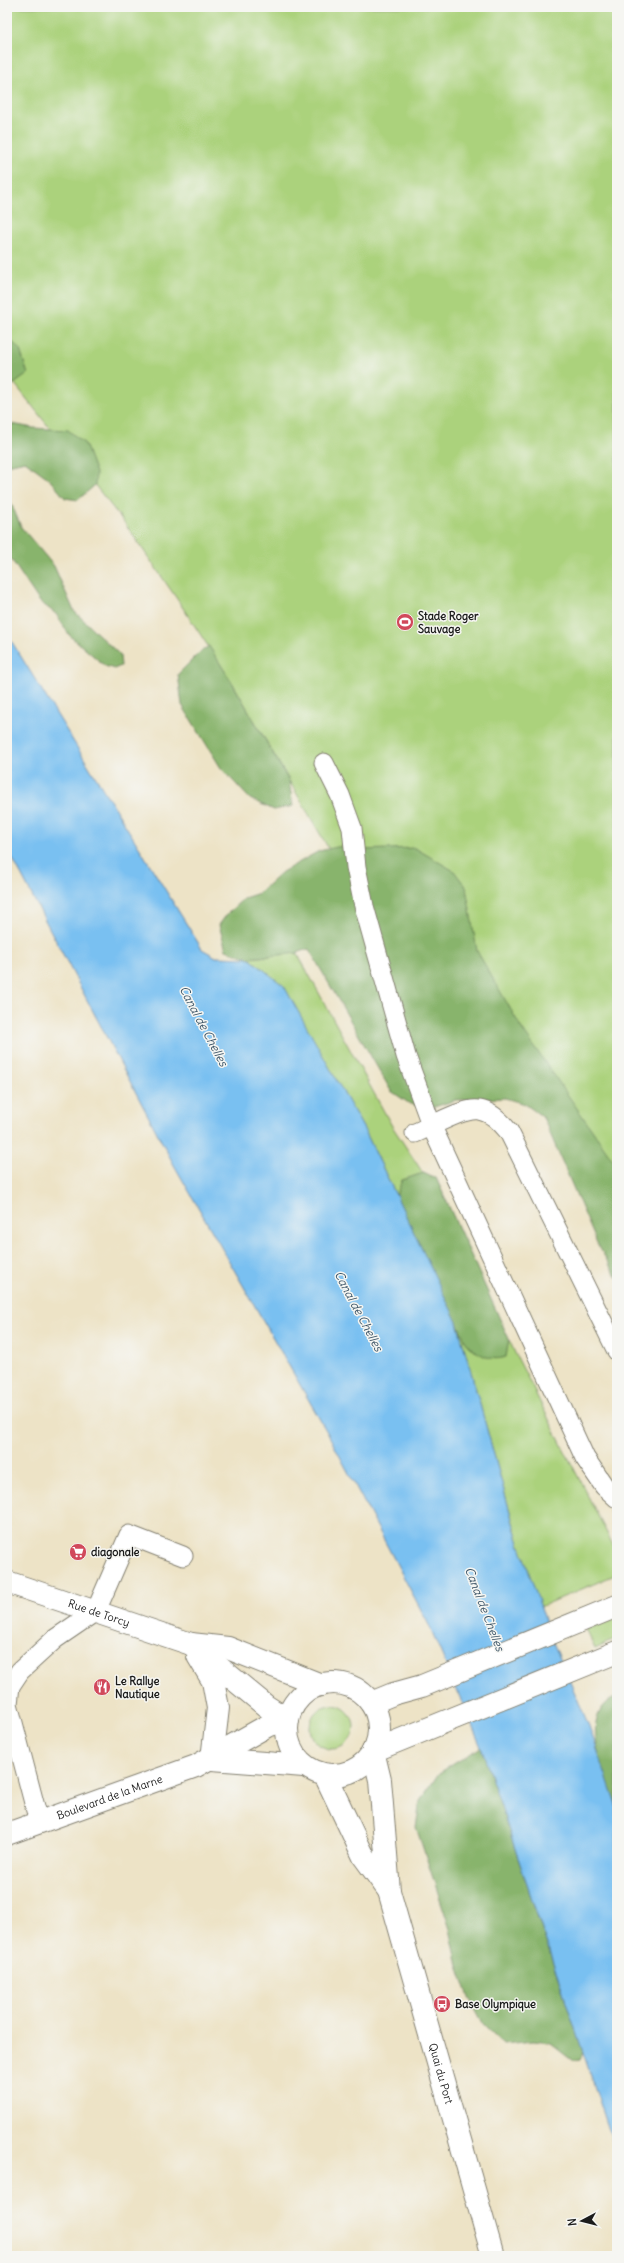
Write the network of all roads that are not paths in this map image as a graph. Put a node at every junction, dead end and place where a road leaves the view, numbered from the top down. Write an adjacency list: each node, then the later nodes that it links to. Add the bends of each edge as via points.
1 (324, 763): 2 (lane, via 340,795 352,828 364,906 406,1056)
2 (423, 1130): 3 (lane, via 464,1112 480,1110 499,1120 509,1132); 4 (lane, via 585,1458 604,1486)
3 (617, 1351)
4 (617, 1498)
5 (183, 1556): 8 (lane, via 129,1535)
6 (7, 1582): 8 (main road, Rue de Torcy)
7 (617, 1606): 12 (main road, via 422,1686)
8 (96, 1611): 9 (main road, Rue de Torcy); 18 (lane, via 55,1639 20,1671 10,1686 8,1704)
9 (191, 1644): 11 (main road, Rue de Torcy, via 228,1648); 13 (main road, Rue de Torcy, via 266,1706); 15 (main road, via 213,1681 218,1708)
10 (609, 1655): 14 (main road)
11 (321, 1685): 12 (main road, via 349,1686 361,1693); 13 (main road, via 300,1698)
12 (370, 1703): 14 (main road, via 379,1727)
13 (288, 1720): 15 (main road, Boulevard de la Marne, via 267,1726); 16 (main road, via 290,1745)
14 (373, 1751): 17 (main road, via 361,1766 353,1771); 20 (main road, Quai du Port, via 380,1780)
15 (212, 1759): 16 (main road, Boulevard de la Marne); 18 (main road, Boulevard de la Marne)
16 (304, 1766): 17 (main road)
17 (325, 1775): 20 (main road, Quai du Port, via 364,1857)
18 (39, 1822): 19 (main road, Boulevard de la Marne)
19 (7, 1834)
20 (390, 1891): 21 (main road, Quai du Port)
21 (493, 2256)

